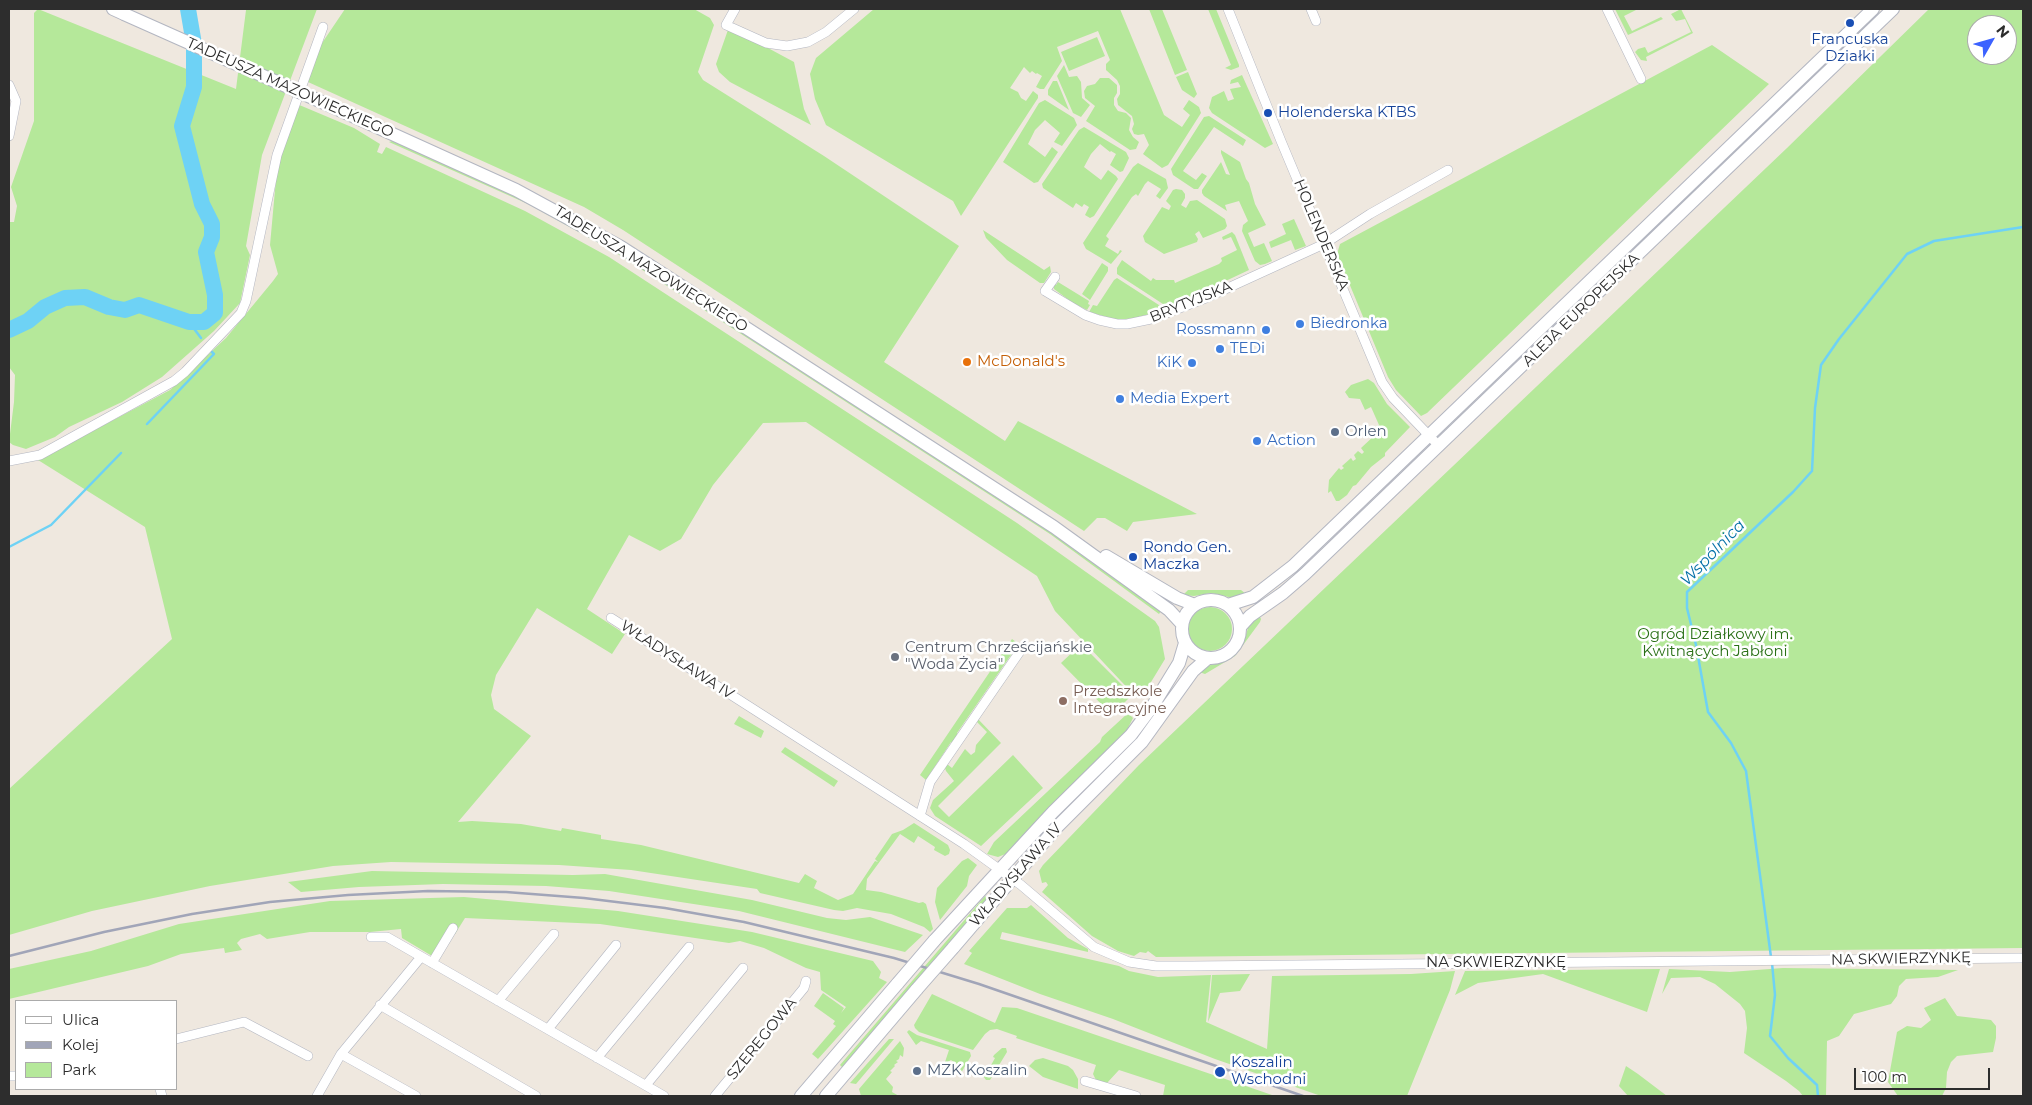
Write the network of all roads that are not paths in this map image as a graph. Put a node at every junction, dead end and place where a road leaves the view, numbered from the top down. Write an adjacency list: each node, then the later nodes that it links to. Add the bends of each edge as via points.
1 (735, 9): 2 (street, via 726,25 766,43 788,46 808,42 826,32)
2 (854, 9)
3 (1228, 9): 16 (street, HOLENDERSKA)
4 (1311, 9): 9 (street)
5 (1607, 9): 12 (street)
6 (1893, 9): 10 (main road, ALEJA EUROPEJSKA)
7 (1870, 10): 10 (street); 18 (main road, ALEJA EUROPEJSKA)
8 (118, 11): 21 (main road, TADEUSZA MAZOWIECKIEGO, bridge, via 495,180 592,230)
9 (1316, 21)
10 (1879, 22): 19 (main road, ALEJA EUROPEJSKA)
11 (322, 27): 20 (street, via 277,155 241,313 174,381 40,455)
12 (1641, 79)
13 (9, 85): 14 (street, via 16,101)
14 (9, 136)
15 (1448, 170): 16 (street)
16 (1324, 244): 17 (street, BRYTYJSKA, via 1168,314 1127,324 1098,320 1044,291); 18 (street, HOLENDERSKA, via 1382,382)
17 (1055, 277)
18 (1429, 436): 19 (street, HOLENDERSKA); 23 (main road, ALEJA EUROPEJSKA, via 1286,573 1253,597)
19 (1439, 446): 26 (main road, ALEJA EUROPEJSKA, via 1305,574)
20 (9, 461)
21 (1054, 527): 22 (main road, TADEUSZA MAZOWIECKIEGO, via 1177,598); 25 (main road, TADEUSZA MAZOWIECKIEGO, via 1169,610)
22 (1195, 605): 23 (main road, via 1212,600); 25 (main road)
23 (1228, 605): 26 (main road, via 1235,612)
24 (611, 618): 30 (street, WŁADYSŁAWA IV)
25 (1182, 624): 27 (main road)
26 (1240, 627): 29 (main road, via 1238,641 1231,650 1219,657)
27 (1185, 643): 29 (main road, via 1195,653); 31 (main road, WŁADYSŁAWA IV, via 1179,663 1136,729 1047,818)
28 (1023, 647): 30 (street, via 930,782)
29 (1208, 658): 32 (main road, WŁADYSŁAWA IV, via 1193,671 1142,742 1060,824)
30 (920, 816): 31 (street, WŁADYSŁAWA IV)
31 (1001, 870): 32 (street, NA SKWIERZYNKĘ); 52 (main road, WŁADYSŁAWA IV, bridge, via 934,941)
32 (1013, 878): 39 (street, NA SKWIERZYNKĘ, via 1094,947 1129,962 1156,966); 58 (main road, WŁADYSŁAWA IV, bridge)
33 (453, 928): 40 (street)
34 (554, 934): 43 (street)
35 (371, 937): 38 (street, via 387,937)
36 (616, 946): 45 (street)
37 (689, 947): 49 (street)
38 (421, 957): 40 (street); 44 (street)
39 (2023, 958)
40 (432, 963): 43 (street)
41 (743, 968): 51 (street)
42 (806, 981): 57 (street, SZEREGOWA, via 804,988)
43 (498, 1001): 45 (street)
44 (380, 1005): 47 (street); 55 (street)
45 (548, 1029): 49 (street)
46 (178, 1038): 48 (street, via 244,1022)
47 (342, 1054): 53 (street); 54 (street)
48 (308, 1056)
49 (598, 1058): 51 (street)
50 (1085, 1081): 59 (street)
51 (646, 1086): 56 (street)
52 (808, 1094)
53 (317, 1096)
54 (416, 1096)
55 (536, 1096)
56 (664, 1096)
57 (715, 1096)
58 (826, 1096)
59 (1136, 1096)

